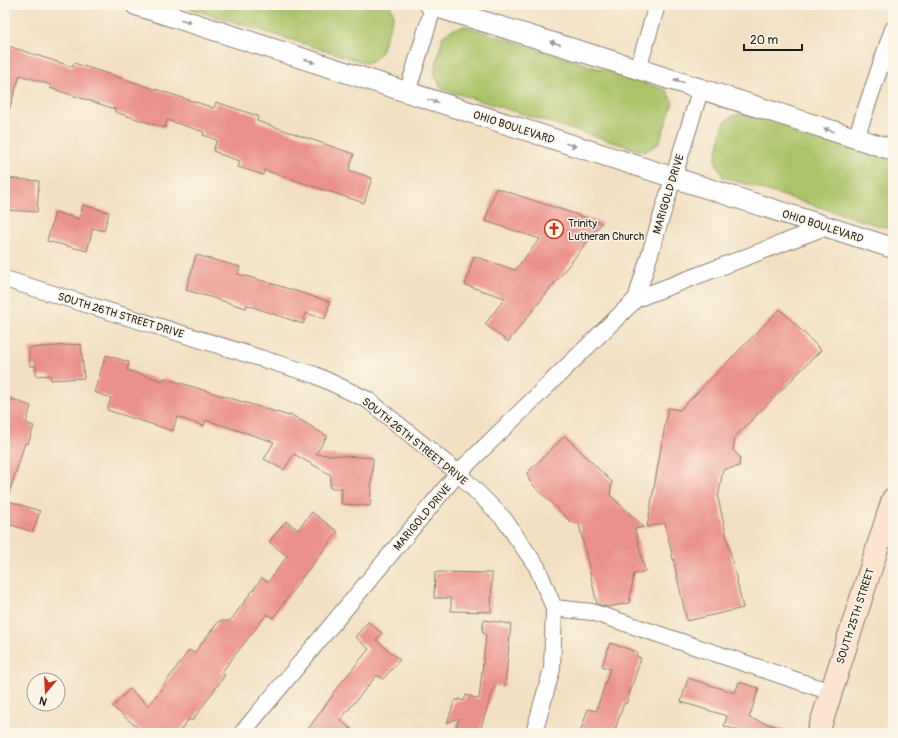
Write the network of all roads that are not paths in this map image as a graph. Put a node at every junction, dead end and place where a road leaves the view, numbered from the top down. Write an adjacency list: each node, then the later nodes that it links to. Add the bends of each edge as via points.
1 (136, 5): 7 (street, OHIO BOULEVARD, one-way to 7)
2 (432, 5): 5 (street, one-way to 2); 7 (street)
3 (657, 5): 5 (street)
4 (893, 29): 8 (street)
5 (638, 68): 6 (street, one-way to 5)
6 (701, 88): 8 (street, one-way to 6); 10 (street, MARIGOLD DRIVE)
7 (407, 93): 10 (street, OHIO BOULEVARD, one-way to 10)
8 (856, 138): 9 (street)
9 (893, 150)
10 (674, 178): 11 (street, OHIO BOULEVARD); 14 (street, MARIGOLD DRIVE)
11 (825, 227): 12 (street, OHIO BOULEVARD); 14 (street, MARIGOLD DRIVE)
12 (893, 248)
13 (5, 278): 15 (street, SOUTH 26TH STREET DRIVE, via 315,375 368,400)
14 (636, 299): 15 (street, MARIGOLD DRIVE)
15 (458, 473): 17 (street, SOUTH 26TH STREET DRIVE, via 504,519 537,568); 19 (street, MARIGOLD DRIVE)
16 (893, 499): 18 (main road, SOUTH 25TH STREET)
17 (554, 608): 18 (street, via 592,612); 20 (street, SOUTH 26TH STREET DRIVE, via 552,669)
18 (831, 692): 21 (main road, SOUTH 25TH STREET)
19 (242, 733)
20 (534, 733)
21 (818, 733)

